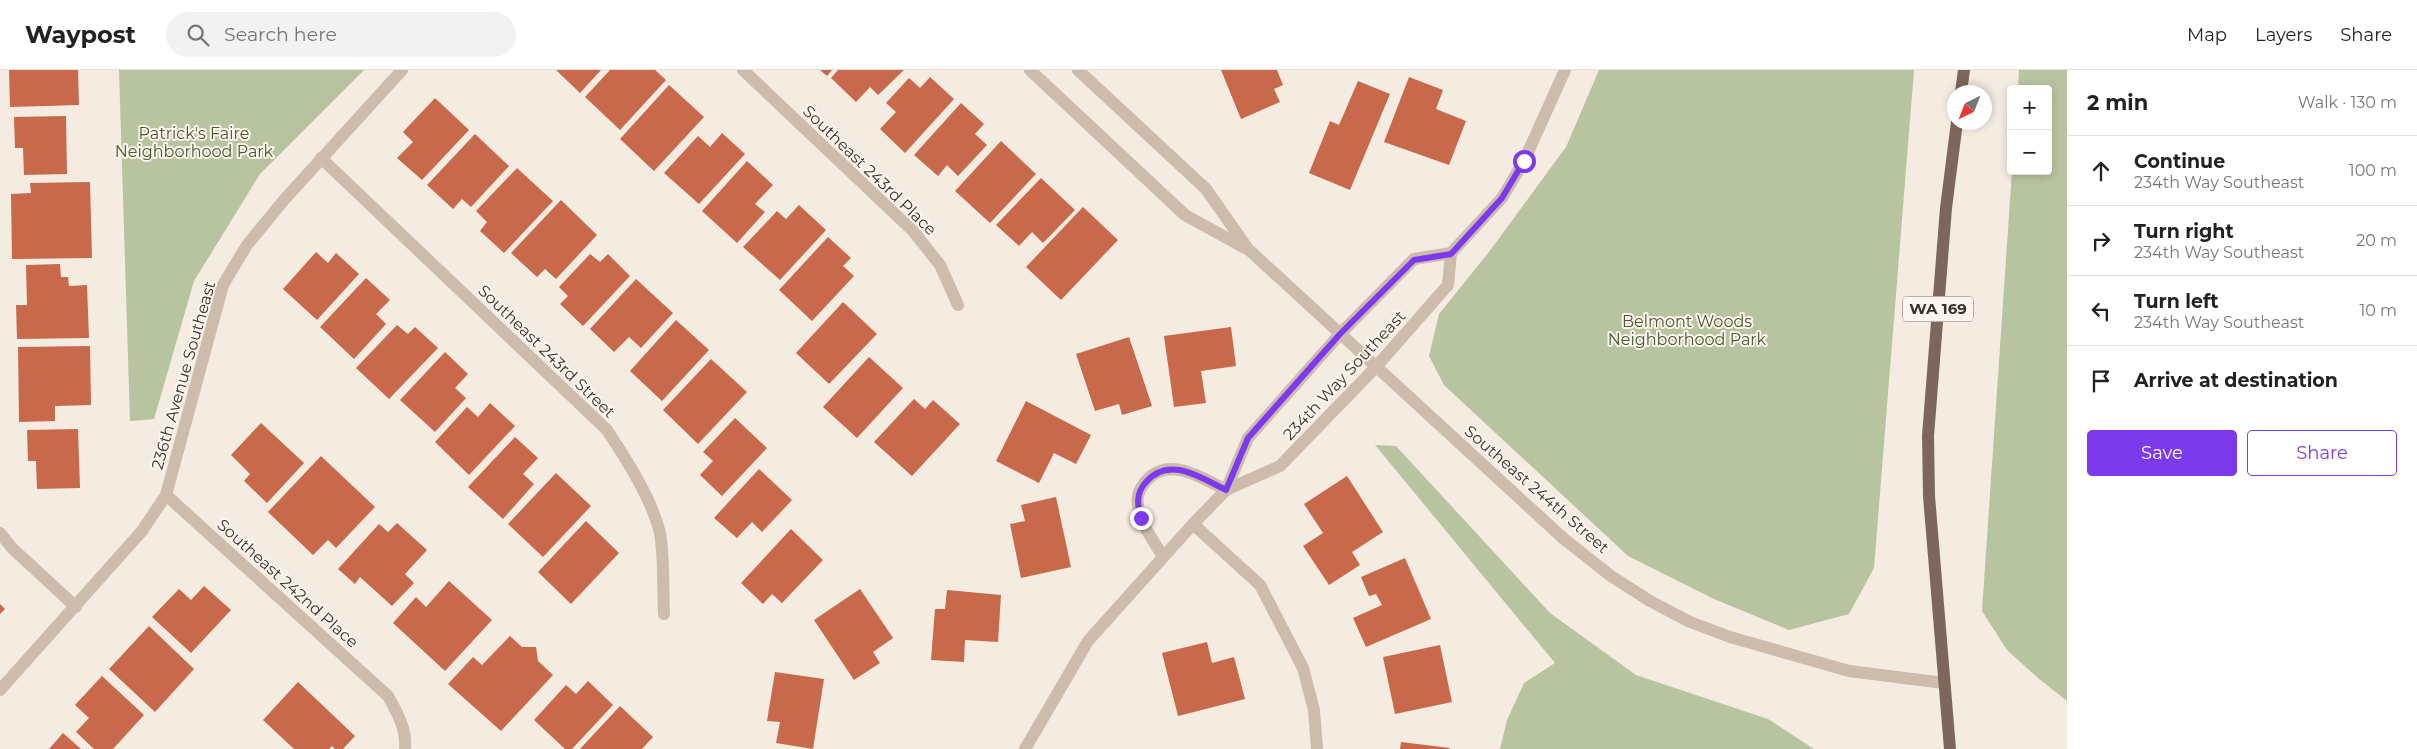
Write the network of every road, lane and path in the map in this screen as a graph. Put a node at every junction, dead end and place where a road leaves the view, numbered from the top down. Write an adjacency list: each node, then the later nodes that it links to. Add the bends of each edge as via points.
1 (402, 70): 9 (street, 236th Avenue Southeast)
2 (743, 70): 12 (street, Southeast 243rd Place, via 913,231 940,265)
3 (1030, 70): 10 (street, Southeast 244th Street, via 1185,215)
4 (1078, 70): 10 (street, Southeast 244th Street, via 1206,189)
5 (1565, 70): 11 (street, via 1524,161 1502,198)
6 (1964, 70): 7 (main road)
7 (1962, 85)
8 (1956, 130): 22 (main road, WA 169, via 1946,208 1928,436 1929,496)
9 (322, 158): 16 (street, 236th Avenue Southeast, via 247,245 223,284); 21 (street, Southeast 243rd Street, via 607,430 640,486 660,533)
10 (1248, 249): 13 (street, Southeast 244th Street)
11 (1451, 254): 13 (street, 234th Way Southeast, via 1414,260); 14 (street, 234th Way Southeast, via 1448,285)
12 (958, 305)
13 (1340, 334): 14 (street, Southeast 244th Street); 15 (street, 234th Way Southeast, via 1248,438)
14 (1376, 367): 15 (street, 234th Way Southeast, via 1280,466); 22 (street, Southeast 244th Street, via 1564,539 1611,576 1650,601 1690,622 1762,648 1849,671)
15 (1226, 490): 17 (street, 234th Way Southeast); 19 (street, via 1186,471 1169,469 1154,472 1140,488 1137,504 1141,518)
16 (166, 495): 20 (street, 236th Avenue Southeast, via 142,531); 24 (street, Southeast 242nd Place, via 388,696 406,740)
17 (1193, 524): 19 (street, 234th Way Southeast); 26 (street, via 1253,578 1265,594 1303,668 1314,710)
18 (0, 533): 20 (street)
19 (1163, 557): 25 (street, 234th Way Southeast, via 1088,641)
20 (76, 608): 23 (street, 236th Avenue Southeast)
21 (664, 614)
22 (1944, 682): 27 (main road, WA 169)
23 (0, 690)
24 (405, 749)
25 (1026, 749)
26 (1317, 749)
27 (1950, 749)

